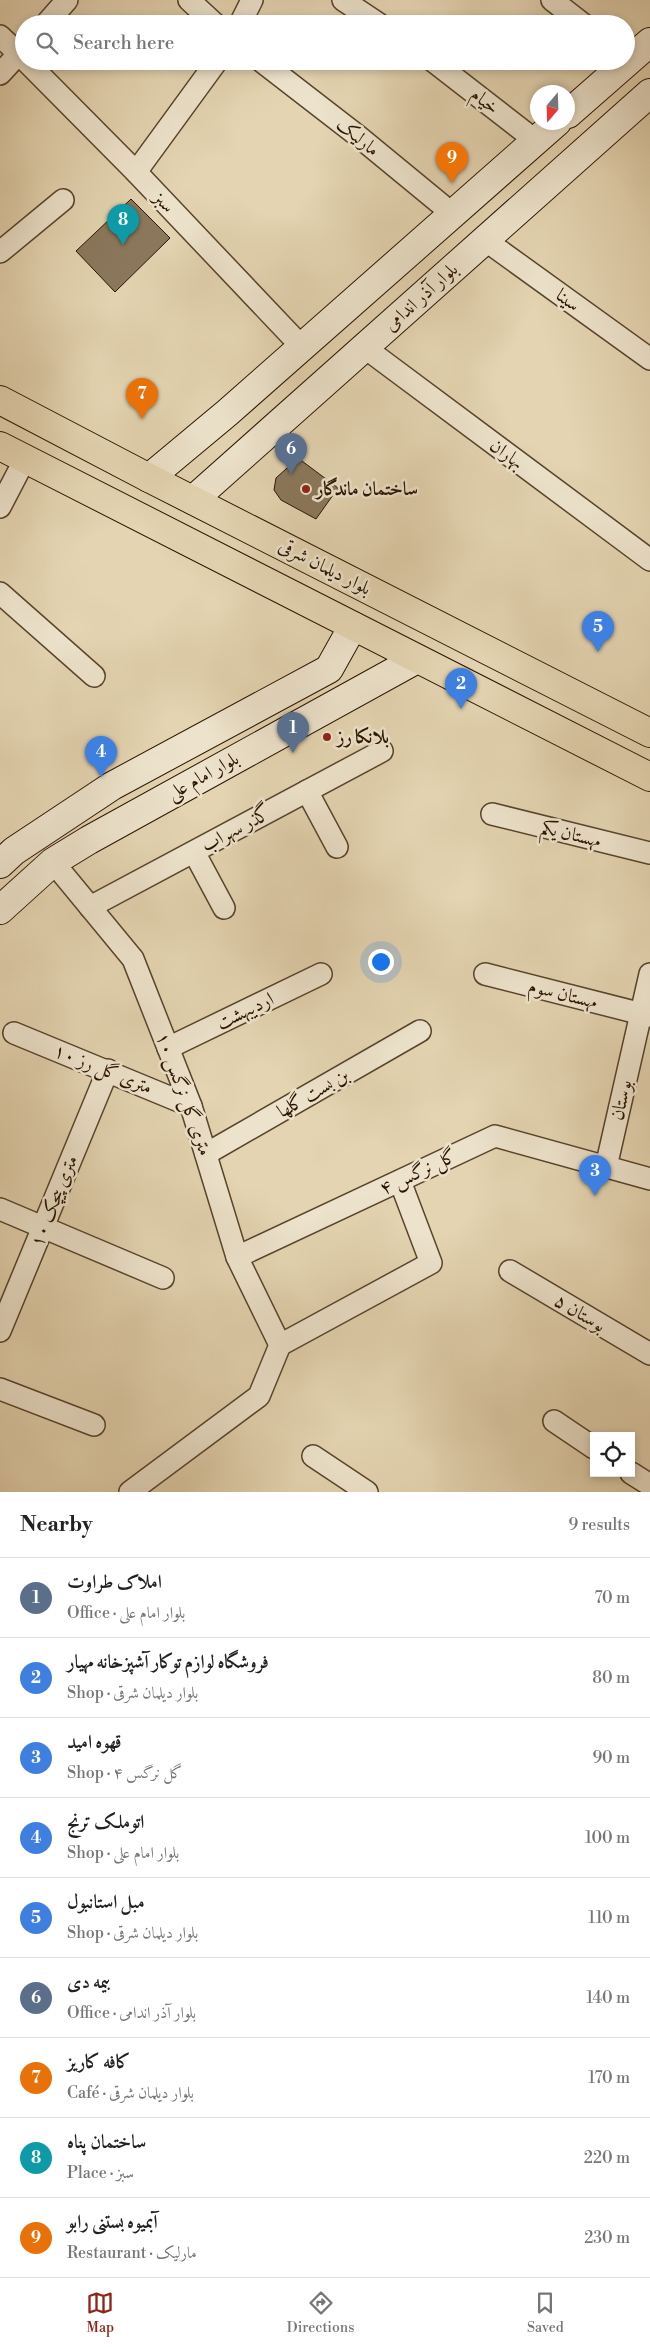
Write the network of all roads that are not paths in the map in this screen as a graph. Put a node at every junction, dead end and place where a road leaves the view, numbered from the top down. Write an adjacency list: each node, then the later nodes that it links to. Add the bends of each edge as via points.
1 (67, 0): 6 (street)
2 (189, 0): 7 (street)
3 (252, 0): 8 (street)
4 (342, 0): 9 (street)
5 (552, 0): 10 (street)
6 (54, 15)
7 (205, 15)
8 (244, 15)
9 (365, 15)
10 (571, 15)
11 (0, 36): 13 (street, سبز)
12 (650, 42): 14 (main road)
13 (15, 49)
14 (635, 53)
15 (15, 62): 21 (street)
16 (37, 70): 26 (street, سبز)
17 (210, 70): 26 (street)
18 (273, 70): 28 (street, مارلیک)
19 (445, 70): 25 (street, خیام)
20 (615, 70): 23 (main road)
21 (0, 74)
22 (650, 93): 29 (main road, بلوار آذر اندامی)
23 (575, 107)
24 (549, 130): 25 (main road)
25 (536, 141): 28 (main road)
26 (136, 172): 31 (street, سبز)
27 (63, 200): 30 (street)
28 (454, 215): 31 (main road)
29 (485, 240): 32 (main road, بلوار آذر اندامی); 33 (street, سینا)
30 (0, 252)
31 (301, 346): 35 (main road)
32 (364, 347): 36 (main road, بلوار آذر اندامی); 43 (street, بهاران)
33 (650, 359)
34 (0, 400): 39 (main road, بلوار دیلمان شرقی)
35 (227, 413): 36 (main road, via 228,430 239,440); 39 (main road)
36 (257, 443): 40 (main road, بلوار آذر اندامی)
37 (0, 446): 38 (main road, بلوار دیلمان شرقی)
38 (25, 458): 41 (street); 42 (main road, بلوار دیلمان شرقی)
39 (149, 478): 40 (main road, بلوار دیلمان شرقی)
40 (193, 500): 42 (main road, via 172,514); 50 (main road, بلوار دیلمان شرقی)
41 (0, 507)
42 (125, 509): 45 (main road, بلوار دیلمان شرقی)
43 (650, 560)
44 (0, 593): 48 (street)
45 (353, 626): 46 (main road, بلوار دیلمان شرقی); 47 (main road)
46 (417, 659): 49 (main road, بلوار امام علی); 52 (main road, بلوار دیلمان شرقی)
47 (330, 669): 49 (main road, via 348,674 353,687); 59 (main road, بلوار امام علی, via 112,786 14,850)
48 (94, 676)
49 (351, 695): 58 (main road, بلوار امام علی)
50 (650, 733)
51 (382, 751): 53 (street, گذر سهراب)
52 (650, 777)
53 (307, 791): 55 (street); 56 (street, گذر سهراب)
54 (492, 814): 57 (street, مهستان یکم)
55 (337, 847)
56 (194, 852): 60 (street, گذر سهراب); 61 (street)
57 (650, 853)
58 (53, 862): 60 (street, ۱۰ متری گل نرگس); 62 (main road, بلوار امام علی)
59 (0, 864)
60 (90, 907): 69 (street, ۱۰ متری گل نرگس, via 132,959)
61 (224, 908)
62 (0, 910)
63 (322, 974): 69 (street, اردیبهشت)
64 (485, 974): 66 (street, مهستان سوم)
65 (650, 974): 66 (street, بوستان)
66 (645, 1015): 73 (street, بوستان)
67 (420, 1032): 72 (street, بن بست گلها)
68 (14, 1033): 70 (street, ۱۰ متری گل رز)
69 (168, 1048): 71 (street, ۱۰ متری گل نرگس)
70 (108, 1070): 71 (street, ۱۰ متری گل رز); 77 (street, ۱۰ متری پیچک)
71 (191, 1106): 72 (street, ۱۰ متری گل نرگس)
72 (206, 1154): 78 (street, ۱۰ متری گل نرگس)
73 (606, 1167): 74 (street, گل نرگس ۴); 75 (street, گل نرگس ۴, via 495,1136)
74 (650, 1179)
75 (400, 1181): 78 (street, گل نرگس ۴); 82 (street, via 432,1263)
76 (0, 1209): 77 (street)
77 (44, 1227): 80 (street); 81 (street, ۱۰ متری پیچک)
78 (237, 1256): 82 (street, ۱۰ متری گل نرگس)
79 (510, 1271): 83 (street, بوستان ۵)
80 (163, 1278)
81 (0, 1331)
82 (280, 1345): 91 (street, via 259,1396)
83 (650, 1354)
84 (0, 1389): 86 (street)
85 (554, 1421): 87 (street)
86 (94, 1425)
87 (590, 1445)
88 (313, 1456): 92 (street)
89 (635, 1476): 90 (street)
90 (650, 1486)
91 (130, 1492)
92 (366, 1492)

